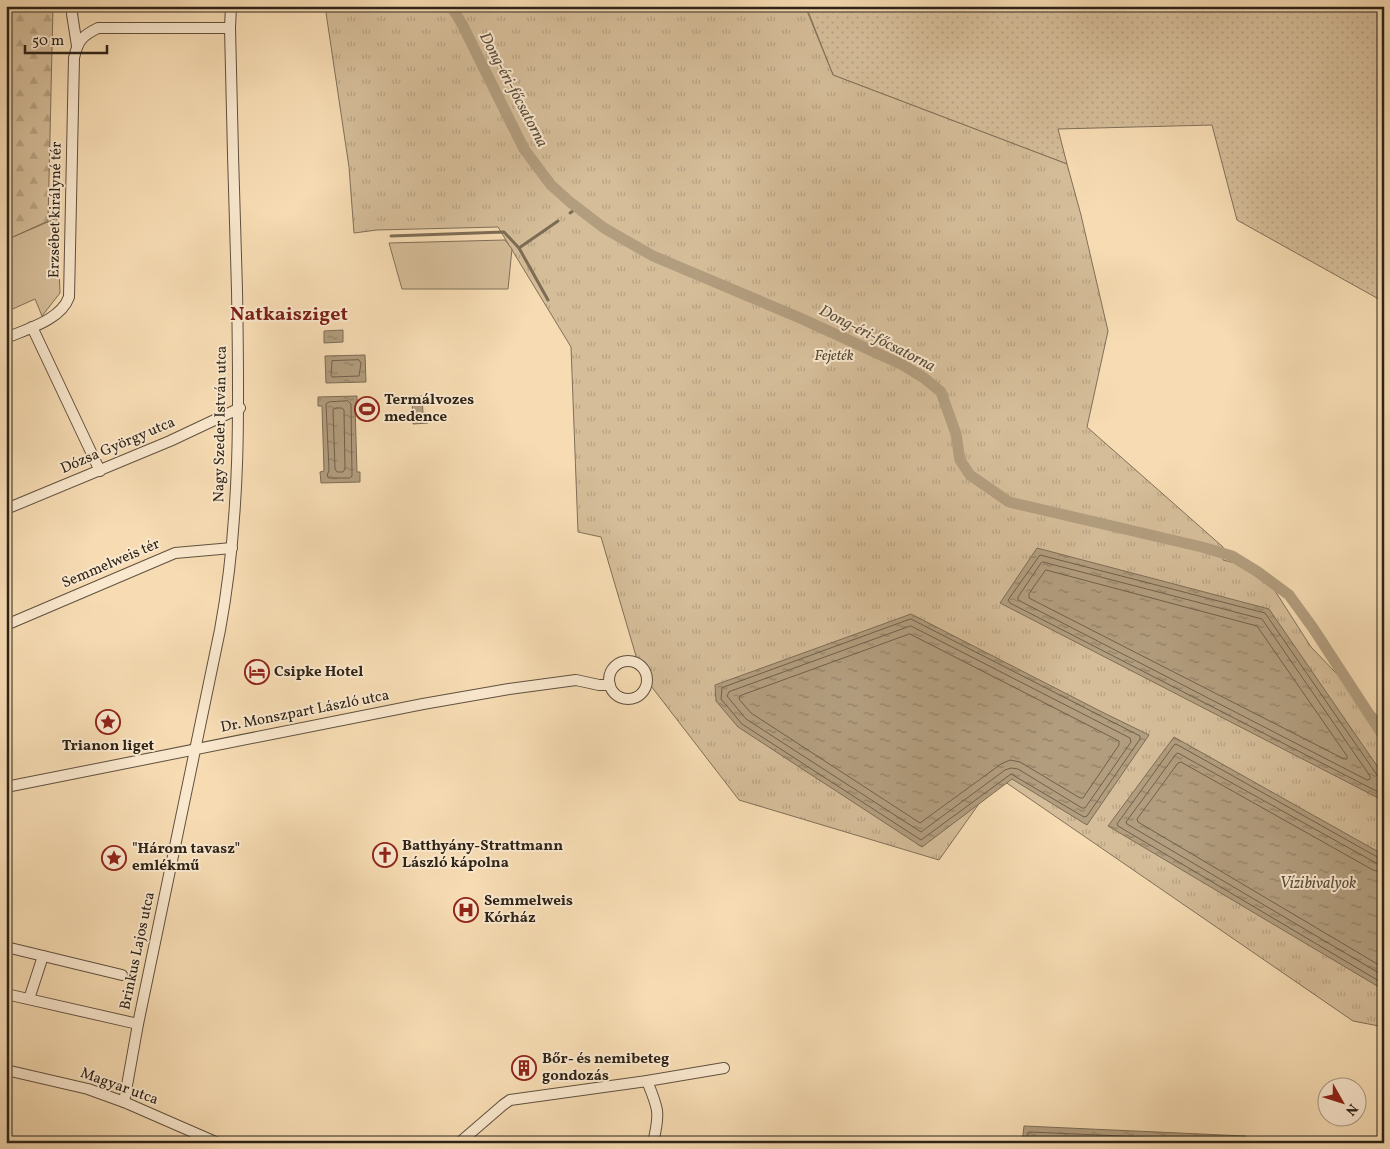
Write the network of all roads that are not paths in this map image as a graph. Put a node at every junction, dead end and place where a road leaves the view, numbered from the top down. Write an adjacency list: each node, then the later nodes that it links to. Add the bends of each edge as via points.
1 (73, 6): 4 (street, Erzsébet királyné tér)
2 (231, 6): 3 (street, Nagy Szeder István utca)
3 (230, 28): 4 (street, via 98,28 84,35); 7 (street, Nagy Szeder István utca)
4 (76, 46): 5 (street, Erzsébet királyné tér, via 69,297 61,310)
5 (32, 326): 6 (street, Erzsébet királyné tér); 8 (street)
6 (6, 338)
7 (240, 408): 8 (street, Dózsa György utca); 10 (street, Nagy Szeder István utca)
8 (100, 471): 9 (street, Dózsa György utca)
9 (6, 509)
10 (232, 548): 11 (street, Semmelweis tér, via 175,553); 13 (street, Nagy Szeder István utca, via 227,592)
11 (6, 625)
12 (610, 685): 13 (street, Dr. Monszpart László utca, via 576,680 520,688)
13 (196, 749): 14 (street, Dr. Monszpart László utca); 20 (street, Brinkus Lajos utca)
14 (6, 786)
15 (6, 947): 16 (street)
16 (43, 956): 17 (street); 19 (street)
17 (122, 975)
18 (6, 994): 19 (street)
19 (29, 999): 20 (street)
20 (138, 1024): 24 (street, Brinkus Lajos utca)
21 (724, 1068): 23 (street)
22 (6, 1070): 24 (street, Magyar utca, via 88,1089)
23 (647, 1081): 26 (street, via 510,1100); 27 (street, via 659,1117)
24 (124, 1102): 25 (street, Magyar utca)
25 (218, 1143)
26 (459, 1143)
27 (653, 1143)

